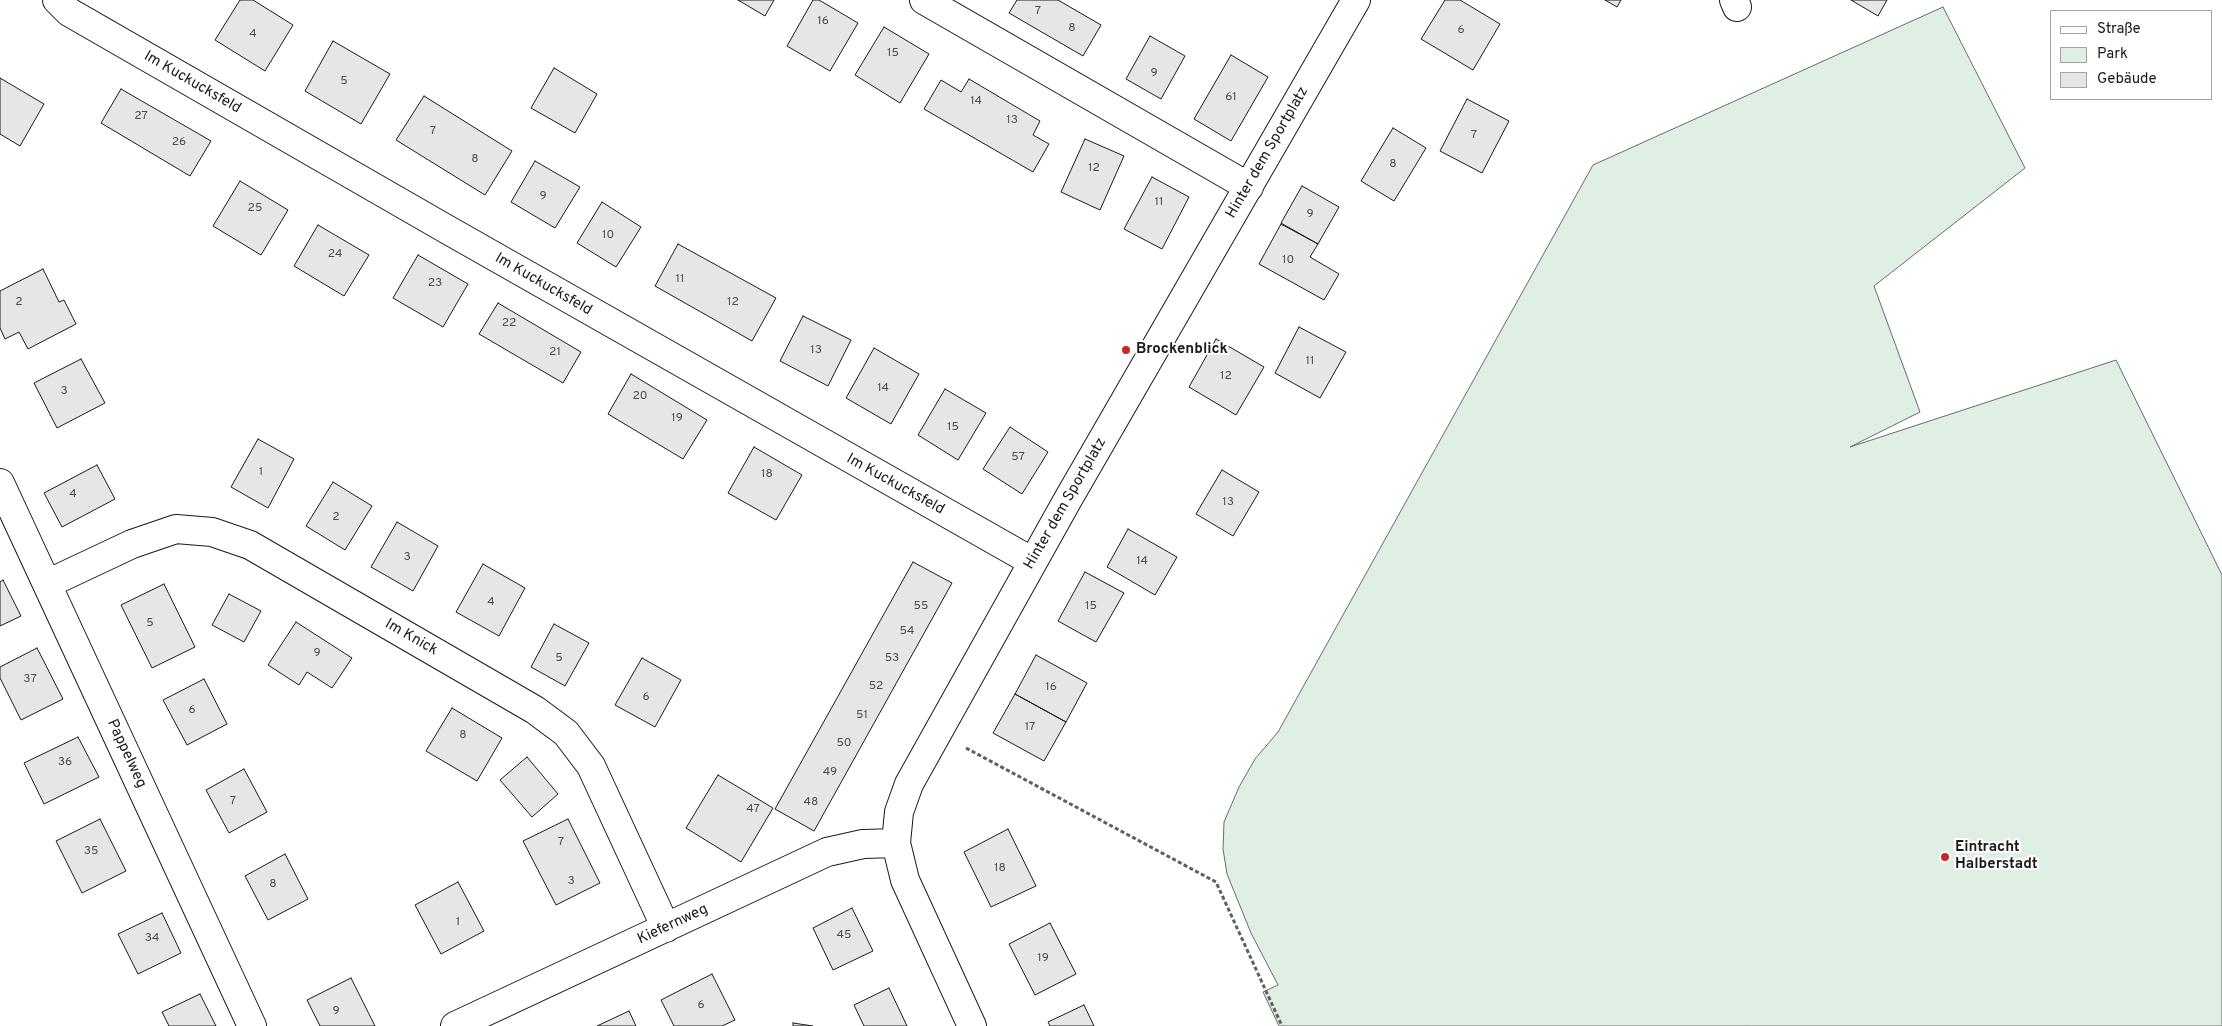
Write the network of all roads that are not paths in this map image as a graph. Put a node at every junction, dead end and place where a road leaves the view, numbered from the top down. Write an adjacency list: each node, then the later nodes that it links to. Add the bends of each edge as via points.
1 (57, 0): 6 (street, Im Kuckucksfeld, via 69,12 439,226)
2 (924, 0): 4 (street)
3 (1356, 0): 4 (street, Hinter dem Sportplatz)
4 (1249, 187): 6 (street, Hinter dem Sportplatz)
5 (0, 483): 7 (street, Pappelweg)
6 (1033, 562): 8 (street, Hinter dem Sportplatz, via 909,784 899,812)
7 (47, 584): 9 (street, Im Knick, via 132,544 176,529 212,532 250,545 535,710 566,733 591,766); 10 (street, Pappelweg)
8 (896, 843): 9 (street, Kiefernweg, via 863,844 827,852); 12 (street, Hinter dem Sportplatz, via 905,880)
9 (666, 928): 11 (street, Kiefernweg)
10 (252, 1026)
11 (455, 1026)
12 (972, 1026)

